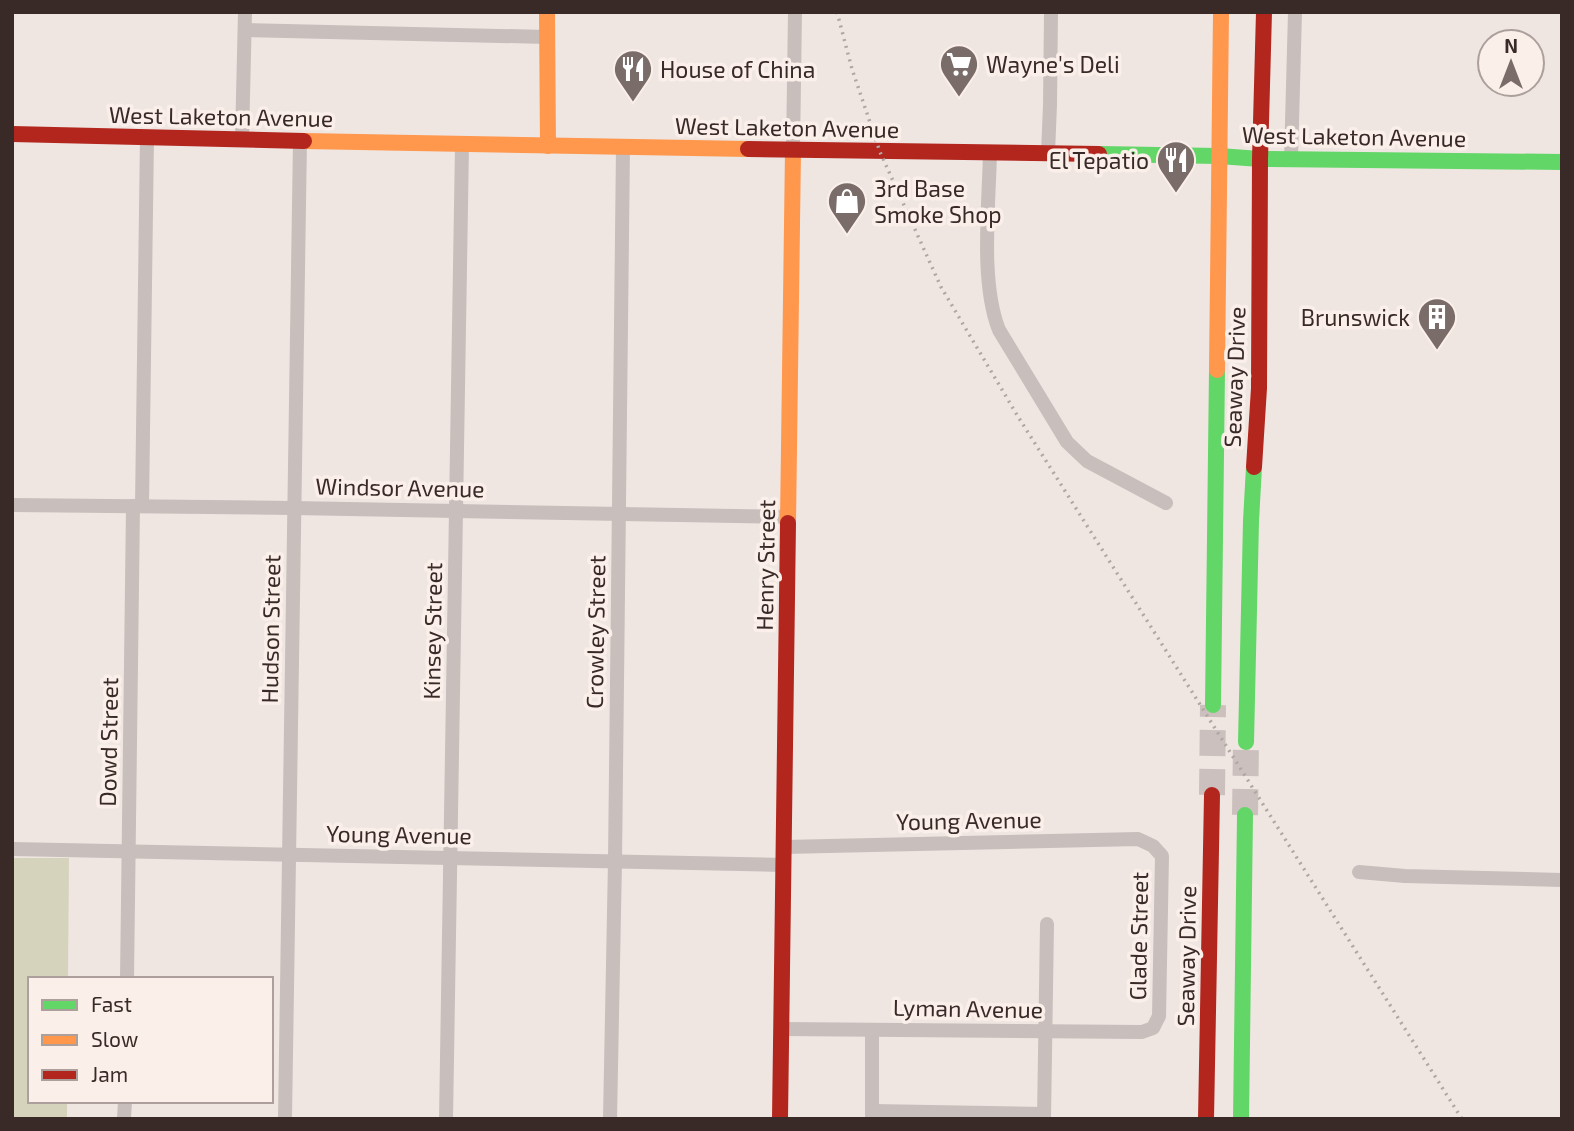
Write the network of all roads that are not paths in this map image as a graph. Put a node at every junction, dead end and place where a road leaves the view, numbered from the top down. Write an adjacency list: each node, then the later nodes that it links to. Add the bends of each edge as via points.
1 (245, 12): 9 (street)
2 (547, 12): 10 (main road)
3 (795, 12): 19 (street, Henry Street)
4 (1051, 12): 21 (street)
5 (1221, 12): 22 (main road, Seaway Drive)
6 (1253, 12): 11 (main road, via 1252,109)
7 (1264, 12): 11 (main road, Seaway Drive)
8 (1295, 12): 24 (street)
9 (244, 30): 10 (street); 14 (street)
10 (547, 37): 17 (main road)
11 (1261, 128): 23 (main road, Seaway Drive)
12 (12, 134): 13 (main road, West Laketon Avenue)
13 (146, 137): 14 (main road, West Laketon Avenue); 30 (street, Dowd Street)
14 (242, 138): 15 (main road, West Laketon Avenue)
15 (300, 140): 16 (main road, West Laketon Avenue); 31 (street, Hudson Street)
16 (462, 145): 17 (main road, West Laketon Avenue); 32 (street, Kinsey Street)
17 (548, 146): 18 (main road, West Laketon Avenue)
18 (623, 146): 19 (main road, West Laketon Avenue); 33 (street, Crowley Street)
19 (793, 150): 20 (main road, West Laketon Avenue); 34 (main road, Henry Street)
20 (990, 152): 21 (main road, West Laketon Avenue); 28 (street, via 990,302 999,330 1067,442 1087,461)
21 (1048, 153): 22 (main road, West Laketon Avenue)
22 (1219, 156): 23 (main road, West Laketon Avenue); 26 (main road, Seaway Drive)
23 (1260, 159): 24 (main road, West Laketon Avenue); 27 (main road, Seaway Drive)
24 (1291, 159): 25 (main road, West Laketon Avenue)
25 (1562, 162)
26 (1218, 186): 27 (main road, via 1227,206 1228,412 1236,418 1251,407); 35 (main road, Seaway Drive)
27 (1259, 388): 36 (main road, Seaway Drive)
28 (1166, 502)
29 (12, 505): 30 (street, Windsor Avenue)
30 (138, 506): 31 (street, Windsor Avenue); 42 (street, Dowd Street)
31 (295, 508): 32 (street, Windsor Avenue); 43 (street, Hudson Street)
32 (456, 511): 33 (street, Windsor Avenue); 44 (street, Kinsey Street)
33 (619, 513): 34 (street, Windsor Avenue); 45 (street, Crowley Street)
34 (788, 517): 40 (main road, Henry Street)
35 (1213, 705)
36 (1246, 742)
37 (1212, 795): 61 (main road, Seaway Drive)
38 (1245, 815): 62 (main road)
39 (1153, 846): 40 (street, Young Avenue, via 1138,839); 51 (street, Glade Street, via 1162,856 1160,1016)
40 (785, 847): 46 (main road, Henry Street)
41 (12, 849): 42 (street, Young Avenue)
42 (129, 852): 43 (street, Young Avenue); 50 (street, Dowd Street)
43 (290, 854): 44 (street, Young Avenue); 57 (street, Hudson Street)
44 (452, 858): 45 (street, Young Avenue); 58 (street, Kinsey Street)
45 (615, 861): 46 (street, Young Avenue); 59 (street, Crowley Street)
46 (785, 865): 52 (main road, Henry Street)
47 (1359, 872): 48 (street)
48 (1562, 880)
49 (1046, 924): 54 (street)
50 (127, 977)
51 (1153, 1028): 54 (street, Lyman Avenue, via 1142,1032)
52 (782, 1029): 53 (street, Lyman Avenue); 60 (main road, Henry Street)
53 (872, 1030): 54 (street, Lyman Avenue); 55 (street)
54 (1045, 1031): 56 (street)
55 (872, 1115): 56 (street)
56 (1044, 1117)
57 (285, 1119)
58 (446, 1119)
59 (610, 1119)
60 (780, 1119)
61 (1206, 1119)
62 (1241, 1119)

